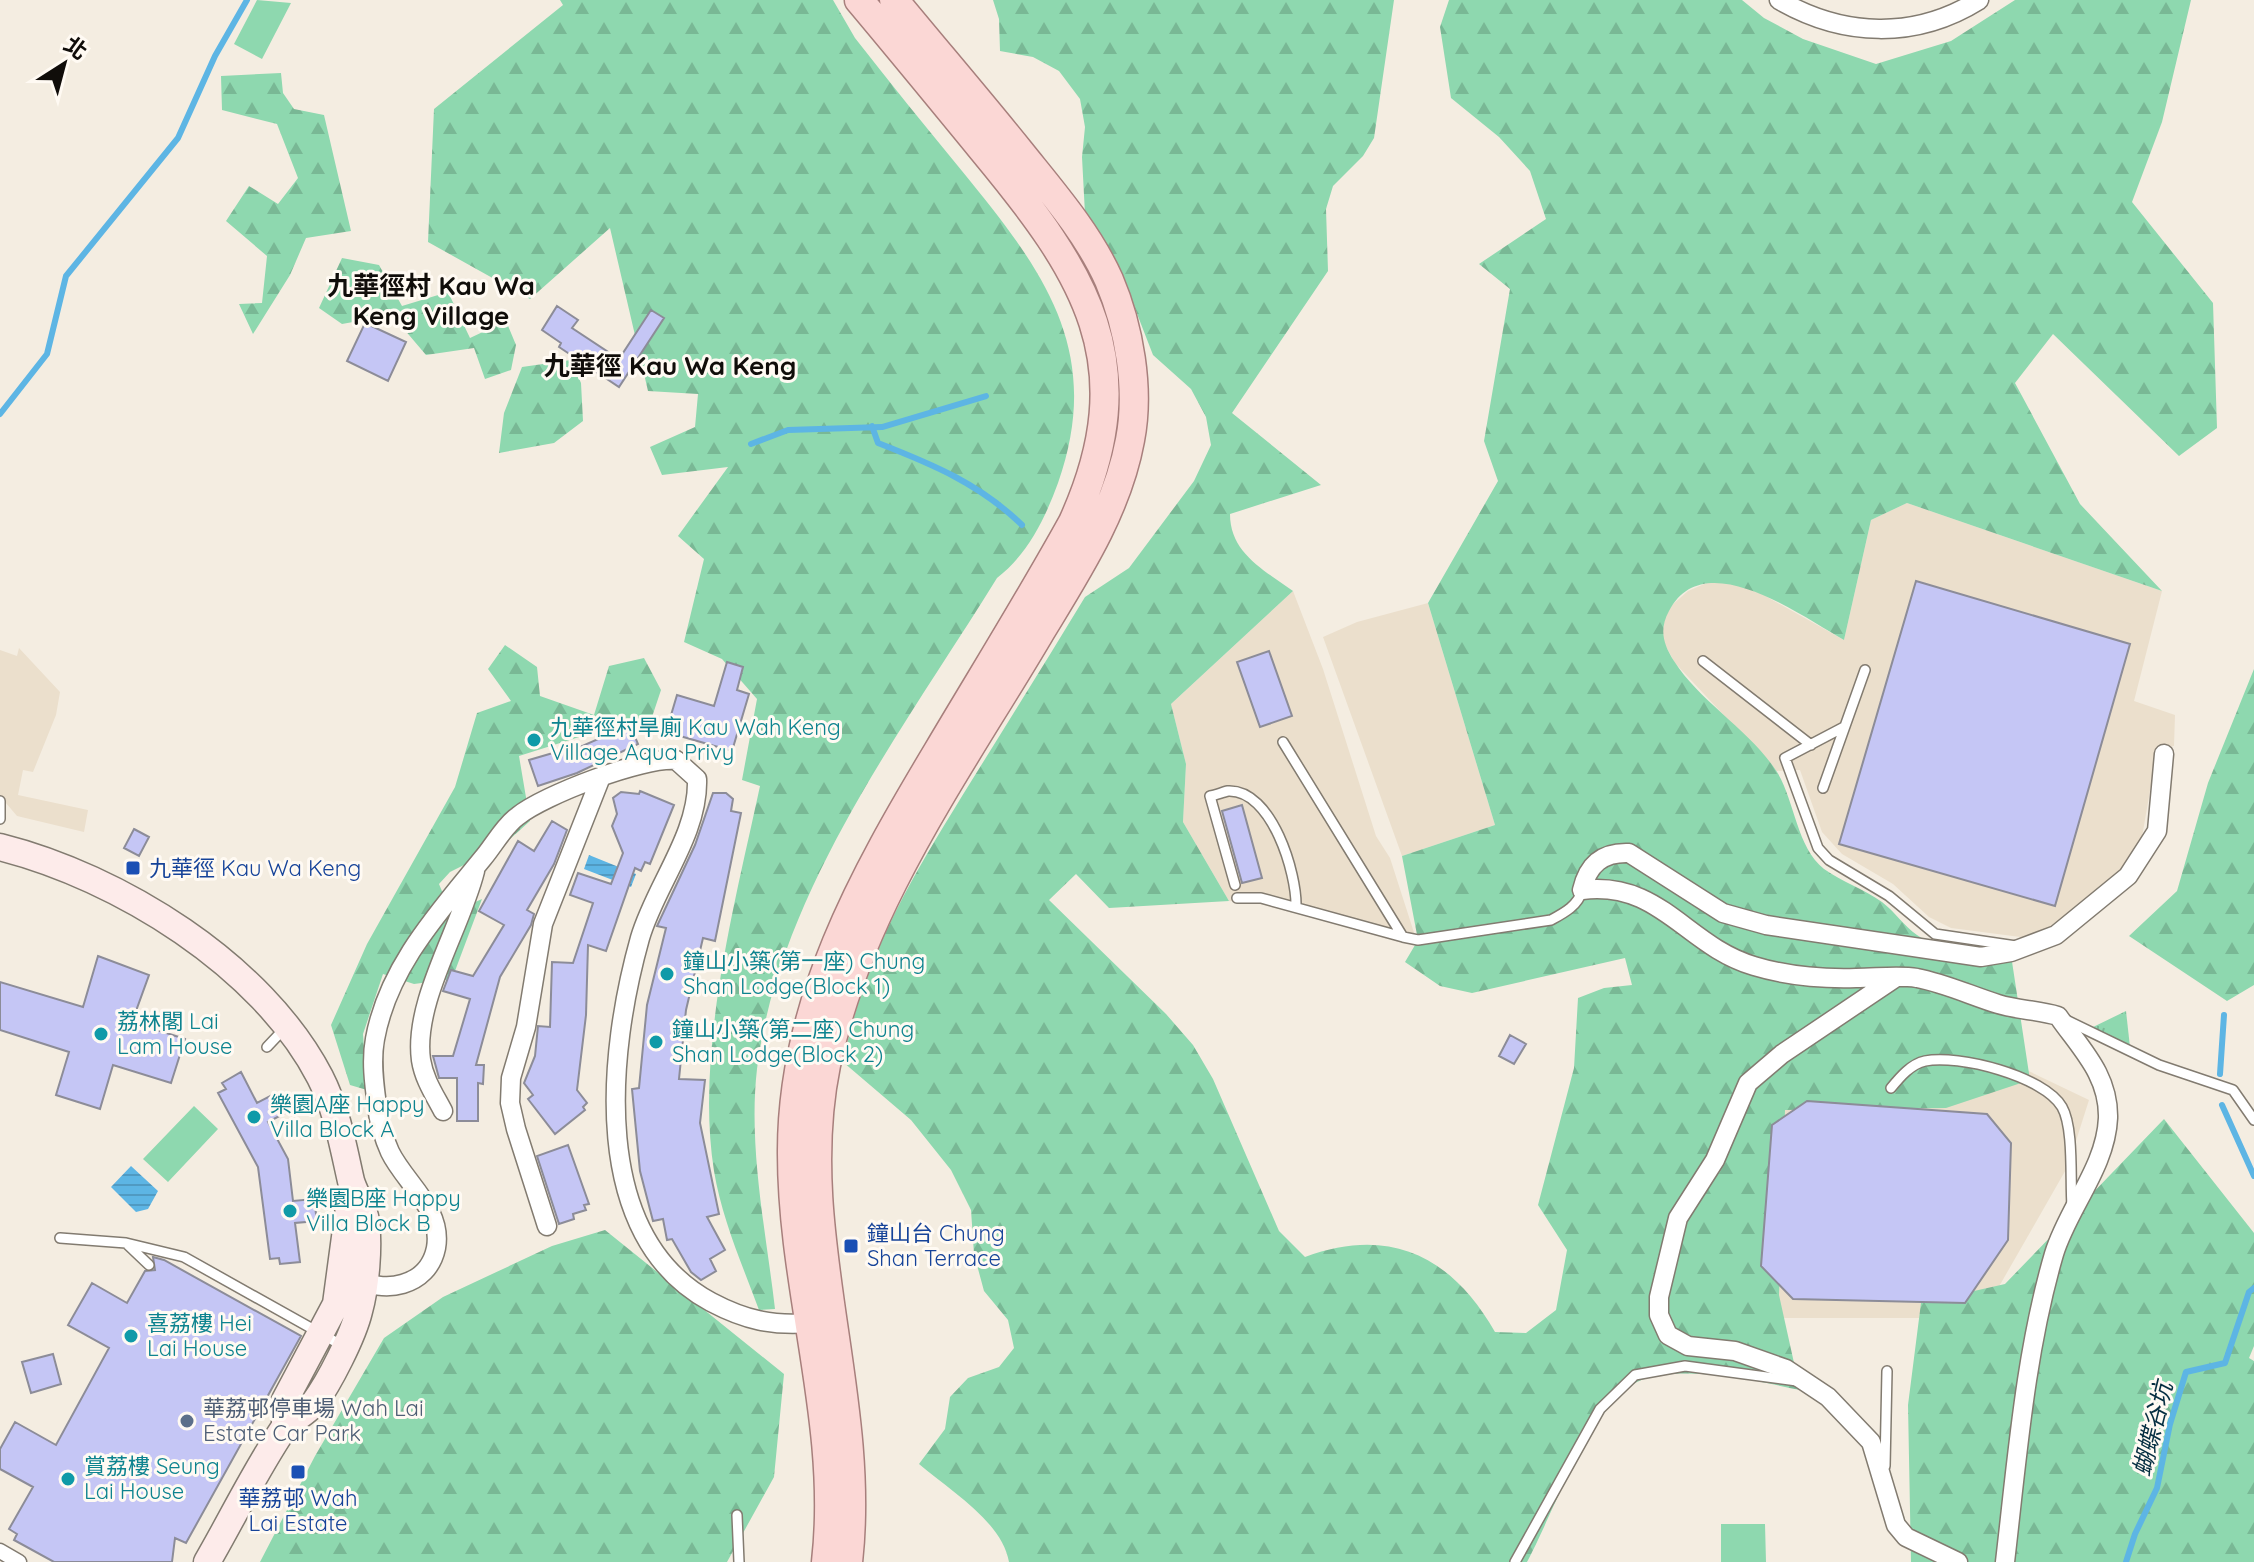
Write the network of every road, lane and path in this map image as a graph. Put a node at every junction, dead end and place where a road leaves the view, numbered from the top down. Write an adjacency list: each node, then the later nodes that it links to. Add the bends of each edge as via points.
1 (859, 0): 36 (main road, via 1025,200 1064,255 1096,329 1106,408 1096,465 1073,522 868,871 813,1005 795,1086 791,1156 800,1268)
2 (894, 0): 36 (main road, via 1043,180 1090,246 1120,312 1133,412 1125,465 1098,532 898,872 848,987 826,1063 818,1129)
3 (1779, 0): 4 (street, via 1832,24 1877,30 1918,26)
4 (1979, 0)
5 (1703, 661): 9 (lane)
6 (1865, 670): 7 (lane)
7 (1844, 727): 9 (lane); 12 (lane)
8 (1283, 742): 21 (lane)
9 (1811, 745): 22 (lane, via 1785,758 1818,848 1829,860 1889,896 1935,934)
10 (2164, 754): 22 (street, via 2157,831 2145,855 2128,876 2056,935)
11 (601, 777): 16 (street, via 517,816); 31 (street, via 543,924 526,1027 511,1078 513,1116); 36 (street, via 661,759 676,760 697,779 691,816 640,939 615,1099 626,1192 641,1233 663,1267 690,1291 738,1316 775,1325)
12 (1823, 788)
13 (0, 801): 14 (lane)
14 (0, 819)
15 (0, 847): 25 (main road, via 57,863 156,912 214,956)
16 (475, 868): 28 (street, via 467,905 428,994 421,1057 427,1083); 35 (street, via 401,969 375,1040 377,1109 390,1152 430,1211 437,1232 435,1251 409,1283 384,1288)
17 (1235, 885): 20 (lane, via 1210,796 1229,791 1244,795 1264,813 1282,840)
18 (1582, 890): 21 (lane, via 1568,910 1551,920 1418,940); 22 (street, via 1593,864 1614,852 1629,853 1723,913 1766,925 1981,957); 23 (street, via 1625,890 1752,966 1837,979)
19 (1237, 898): 20 (lane)
20 (1296, 907): 21 (lane)
21 (1403, 937)
22 (2027, 947)
23 (1895, 978): 24 (street, via 1917,978 2002,1006); 40 (street, via 1748,1083 1715,1160 1678,1218 1659,1297 1659,1315 1668,1335 1688,1346 1735,1351)
24 (2058, 1016): 29 (lane, via 2159,1065 2233,1090); 30 (street, via 2104,1081 2108,1119 2094,1171)
25 (286, 1026): 26 (lane); 35 (main road, via 329,1099 366,1219)
26 (267, 1047)
27 (1891, 1088): 30 (lane, via 1922,1061 1947,1059 2046,1090 2062,1107 2068,1125)
28 (443, 1111)
29 (2254, 1120)
30 (2073, 1213): 52 (street, via 2055,1250 2039,1315)
31 (547, 1226)
32 (60, 1238): 33 (lane)
33 (126, 1243): 34 (lane); 37 (lane, via 184,1257)
34 (149, 1265)
35 (352, 1276): 37 (main road); 38 (main road, via 359,1312)
36 (822, 1320): 48 (main road, via 819,1368 829,1483); 49 (main road, via 850,1445)
37 (310, 1346): 38 (lane); 41 (main road, via 285,1400)
38 (344, 1346): 41 (main road, via 313,1405)
39 (1887, 1371): 42 (lane)
40 (1805, 1381): 42 (street, via 1856,1422 1871,1442); 50 (lane, via 1685,1366 1635,1375 1600,1409)
41 (285, 1427): 46 (main road)
42 (1884, 1486): 51 (street, via 1889,1513 1906,1537)
43 (737, 1515): 47 (lane)
44 (0, 1551): 45 (street)
45 (19, 1562)
46 (207, 1562)
47 (739, 1562)
48 (826, 1562)
49 (848, 1562)
50 (1515, 1562)
51 (1958, 1562)
52 (2005, 1562)

